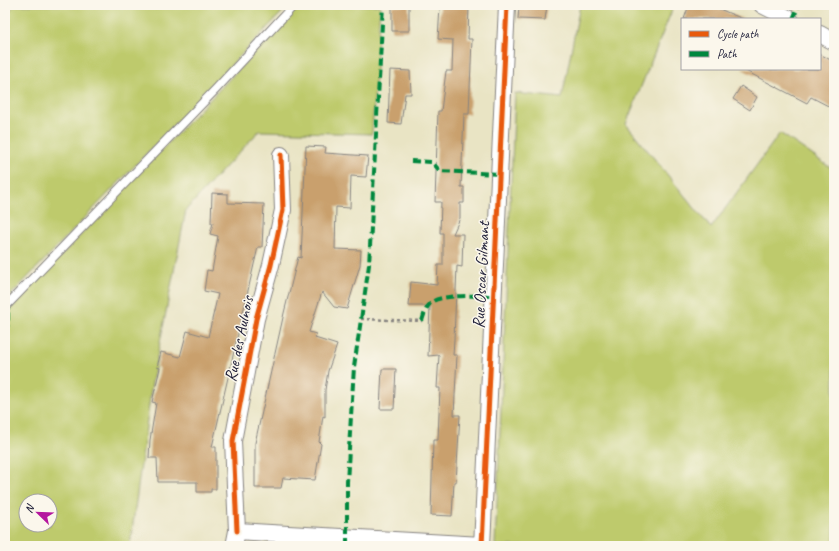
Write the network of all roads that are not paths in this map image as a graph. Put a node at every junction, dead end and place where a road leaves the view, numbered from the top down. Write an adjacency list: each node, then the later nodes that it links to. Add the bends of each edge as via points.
1 (294, 5): 8 (lane)
2 (507, 5): 10 (street, Rue Oscar Gilmant)
3 (762, 5): 4 (street)
4 (788, 18)
5 (821, 35): 6 (street)
6 (834, 42)
7 (281, 155): 9 (street, Rue des Aulnois, via 282,210 271,265 256,319 234,441)
8 (5, 307)
9 (235, 538): 10 (street, Rue des Aulnois)
10 (482, 546)

